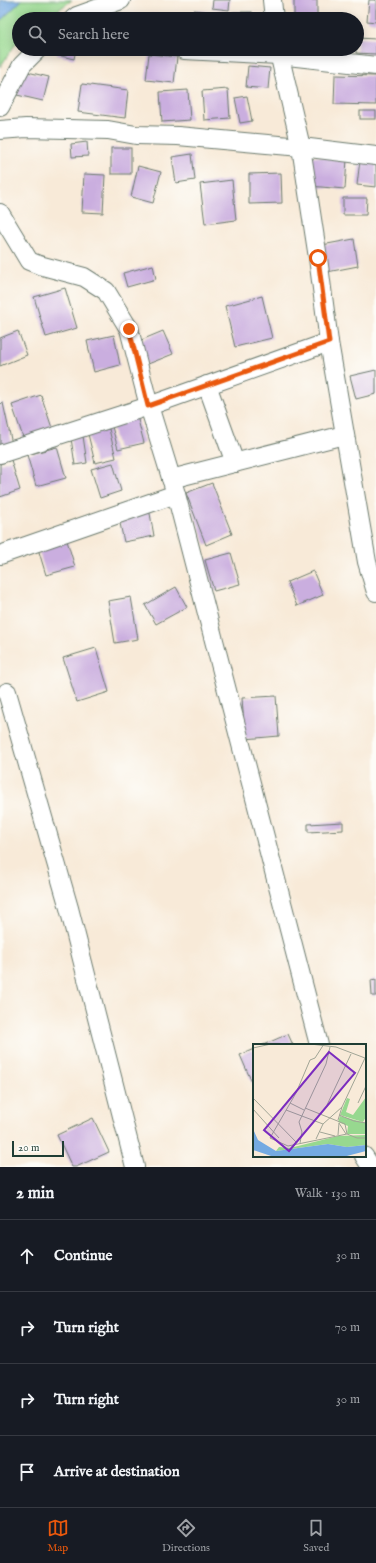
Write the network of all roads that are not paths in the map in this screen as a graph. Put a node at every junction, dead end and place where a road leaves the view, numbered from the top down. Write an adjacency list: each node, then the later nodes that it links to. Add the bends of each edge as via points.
1 (121, 0): 3 (street)
2 (272, 0): 4 (street)
3 (88, 12)
4 (273, 12)
5 (31, 56): 9 (street, via 22,65)
6 (279, 56): 11 (street)
7 (306, 56): 8 (street)
8 (376, 66)
9 (0, 107)
10 (0, 130): 11 (street, via 108,130 136,136 178,136)
11 (301, 147): 12 (street); 14 (street)
12 (376, 156)
13 (0, 213): 16 (street, via 29,261 84,277 106,291 129,329)
14 (329, 342): 15 (street); 17 (street)
15 (207, 385): 16 (street); 19 (street)
16 (148, 406): 18 (street); 20 (street)
17 (344, 435): 19 (street); 22 (street)
18 (0, 454)
19 (234, 463): 20 (street)
20 (174, 486): 21 (street); 24 (street)
21 (0, 555)
22 (376, 592)
23 (7, 692): 26 (street, via 69,908)
24 (319, 1044)
25 (365, 1157): 27 (street)
26 (135, 1167)
27 (371, 1167)

